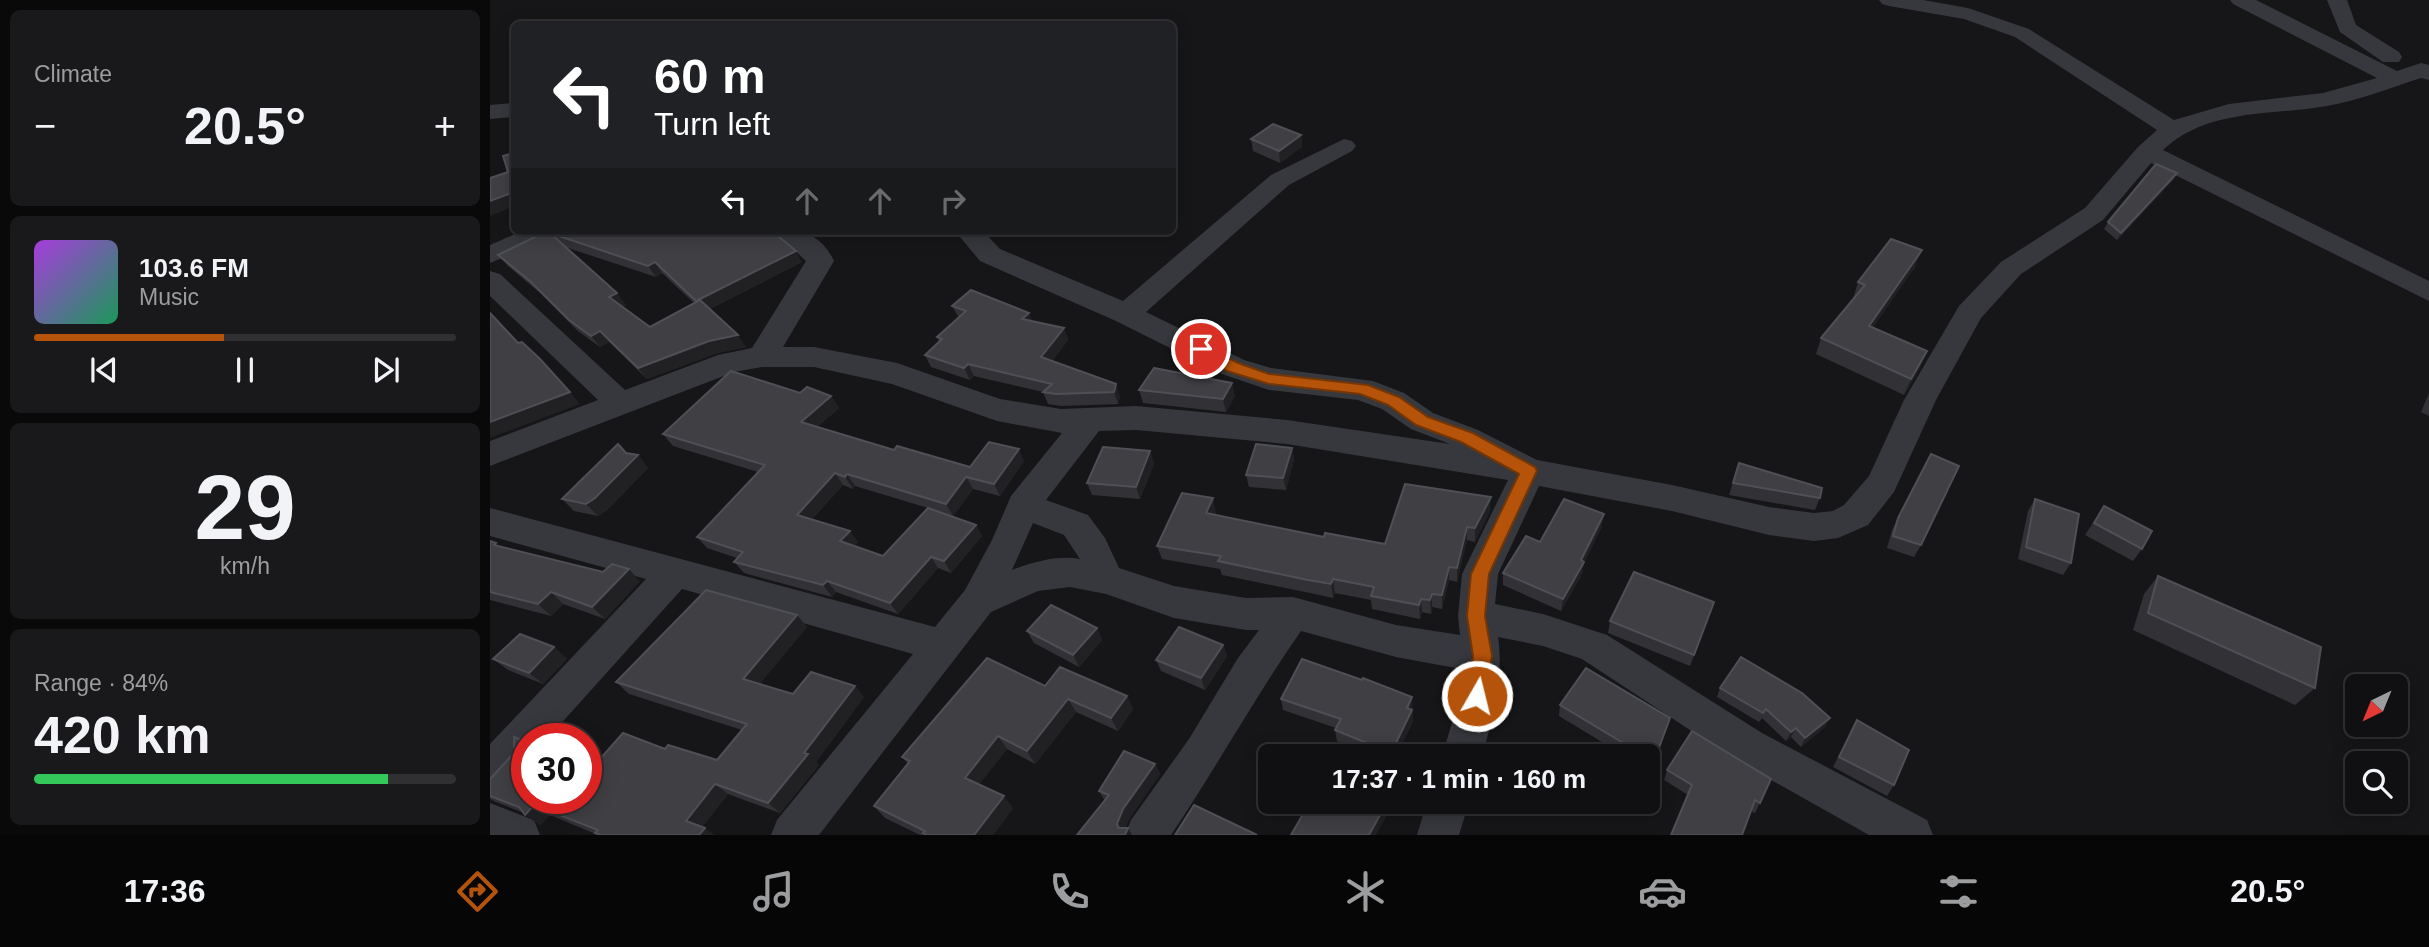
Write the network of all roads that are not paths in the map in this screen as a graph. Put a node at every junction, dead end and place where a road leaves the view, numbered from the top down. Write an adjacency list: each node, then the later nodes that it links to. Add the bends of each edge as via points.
1 (1889, 0): 8 (street, via 1968,14 2022,33)
2 (2240, 0): 5 (street)
3 (2337, 0): 4 (street, via 2347,28 2392,58)
4 (2425, 71): 5 (street)
5 (2395, 79): 8 (street, via 2323,100 2196,117)
6 (511, 110): 7 (street)
7 (490, 112)
8 (2173, 130): 10 (street)
9 (1344, 146): 17 (street, via 1280,180)
10 (2147, 152): 16 (street); 22 (street, via 2108,202 2011,268 1969,313 1920,400 1882,483 1856,515 1838,524 1814,527 1769,521)
11 (536, 235): 14 (street)
12 (793, 235): 18 (street, via 816,252 820,261)
13 (972, 235): 17 (street, via 990,255)
14 (490, 255)
15 (490, 280): 19 (street)
16 (2429, 292)
17 (1126, 314): 22 (street, via 1233,367 1269,379 1362,389 1383,397 1422,421 1467,438)
18 (762, 357): 19 (street, via 729,362); 20 (street, via 814,357 897,374 997,410 1061,421)
19 (621, 404): 21 (street)
20 (1090, 420): 22 (street, via 1136,418 1287,432); 23 (street)
21 (490, 454)
22 (1529, 471): 29 (street, via 1480,574)
23 (1023, 505): 26 (street, via 1076,525 1093,548); 27 (street)
24 (490, 522): 25 (street)
25 (675, 572): 30 (street); 33 (street)
26 (1106, 579): 27 (street, via 1070,572 1034,577); 28 (street, via 1174,601 1247,614)
27 (978, 601): 30 (street)
28 (1293, 613): 31 (street, via 1395,641); 38 (street)
29 (1476, 616): 31 (street); 40 (street, via 1544,630 1594,647 1748,746)
30 (944, 646): 37 (street)
31 (1482, 656): 32 (street)
32 (1466, 744)
33 (490, 773)
34 (1444, 814): 39 (street)
35 (490, 824): 36 (street)
36 (519, 835)
37 (792, 835)
38 (1146, 835)
39 (1438, 835)
40 (1912, 835)

